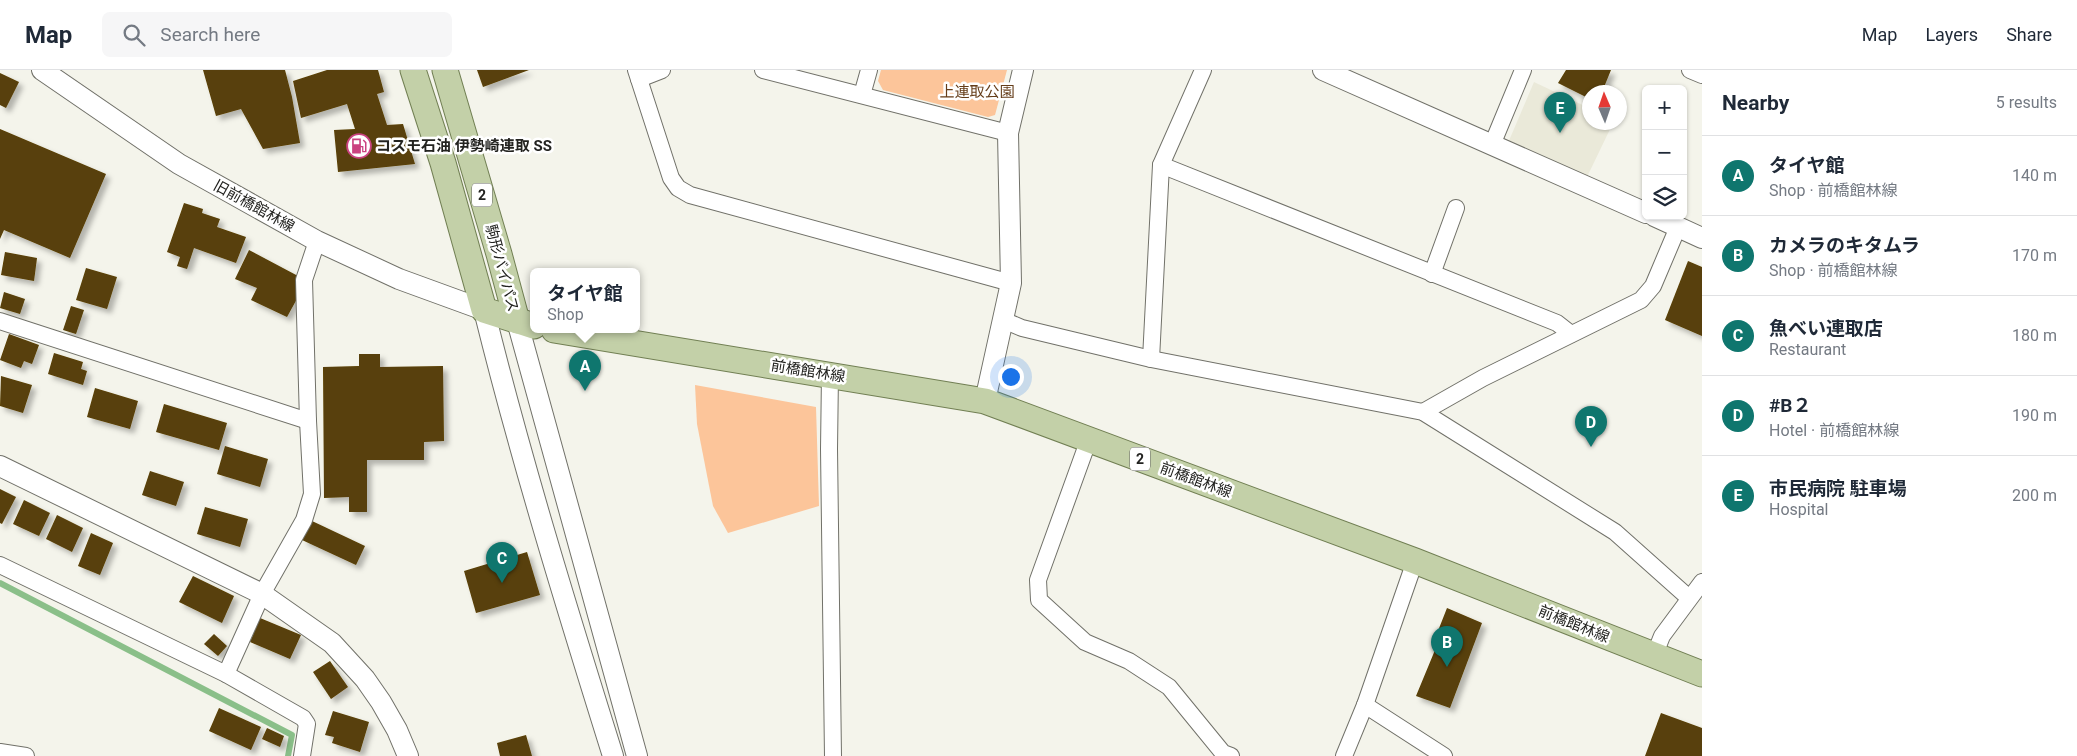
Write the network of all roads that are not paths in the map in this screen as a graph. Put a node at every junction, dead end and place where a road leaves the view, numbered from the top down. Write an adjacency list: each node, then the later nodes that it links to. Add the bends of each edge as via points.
1 (42, 70): 23 (street, 旧前橋館林線, via 179,164)
2 (413, 70): 26 (main road, 駒形バイパス / 2)
3 (445, 70): 29 (main road, 駒形バイパス / 2, via 491,226)
4 (662, 70): 12 (street)
5 (763, 70): 14 (street)
6 (869, 70): 14 (street)
7 (1023, 70): 15 (street)
8 (1203, 70): 17 (street)
9 (1323, 70): 16 (street)
10 (1523, 70): 16 (street)
11 (1690, 70): 13 (street)
12 (637, 74): 25 (street, via 671,178 678,188 690,195)
13 (1702, 75)
14 (862, 95): 15 (street)
15 (1008, 133): 25 (street)
16 (1492, 145): 19 (street)
17 (1160, 166): 24 (street); 32 (street)
18 (1456, 208): 24 (street)
19 (1642, 211)
20 (1663, 220): 21 (street)
21 (1678, 227): 22 (street); 31 (street, via 1649,293)
22 (1702, 238)
23 (317, 241): 26 (street, 旧前橋館林線, via 399,279); 36 (street, via 304,280)
24 (1432, 274): 31 (street, via 1557,323)
25 (1011, 283): 27 (street)
26 (484, 310): 29 (main road); 52 (street, via 573,628)
27 (1002, 320): 32 (street, via 1022,328); 34 (street)
28 (0, 321): 36 (street)
29 (525, 323): 53 (street)
30 (573, 333): 33 (main road, 前橋館林線 / 2)
31 (1572, 334): 35 (street)
32 (1151, 358): 35 (street)
33 (830, 374): 34 (main road, 前橋館林線 / 2); 54 (street)
34 (985, 400): 37 (main road, 前橋館林線 / 2)
35 (1423, 412): 43 (street, via 1614,532)
36 (308, 421): 42 (street, via 312,494 304,520)
37 (1089, 439): 39 (main road, 前橋館林線 / 2); 55 (street, via 1038,580 1039,600 1085,642 1129,661 1168,687 1223,753)
38 (0, 466): 42 (street)
39 (1415, 560): 44 (main road, 前橋館林線 / 2); 47 (street)
40 (0, 565): 45 (street)
41 (1702, 582): 43 (street)
42 (262, 594): 45 (street); 51 (street, via 332,643 365,679 397,730)
43 (1689, 598): 44 (street, via 1662,636)
44 (1654, 656): 46 (main road, 前橋館林線 / 2)
45 (226, 674): 50 (street, via 303,718 307,724)
46 (1702, 674)
47 (1365, 705): 56 (street); 57 (street)
48 (0, 752): 49 (street)
49 (26, 756)
50 (302, 756)
51 (408, 756)
52 (613, 756)
53 (637, 756)
54 (833, 756)
55 (1231, 756)
56 (1344, 756)
57 (1444, 756)

